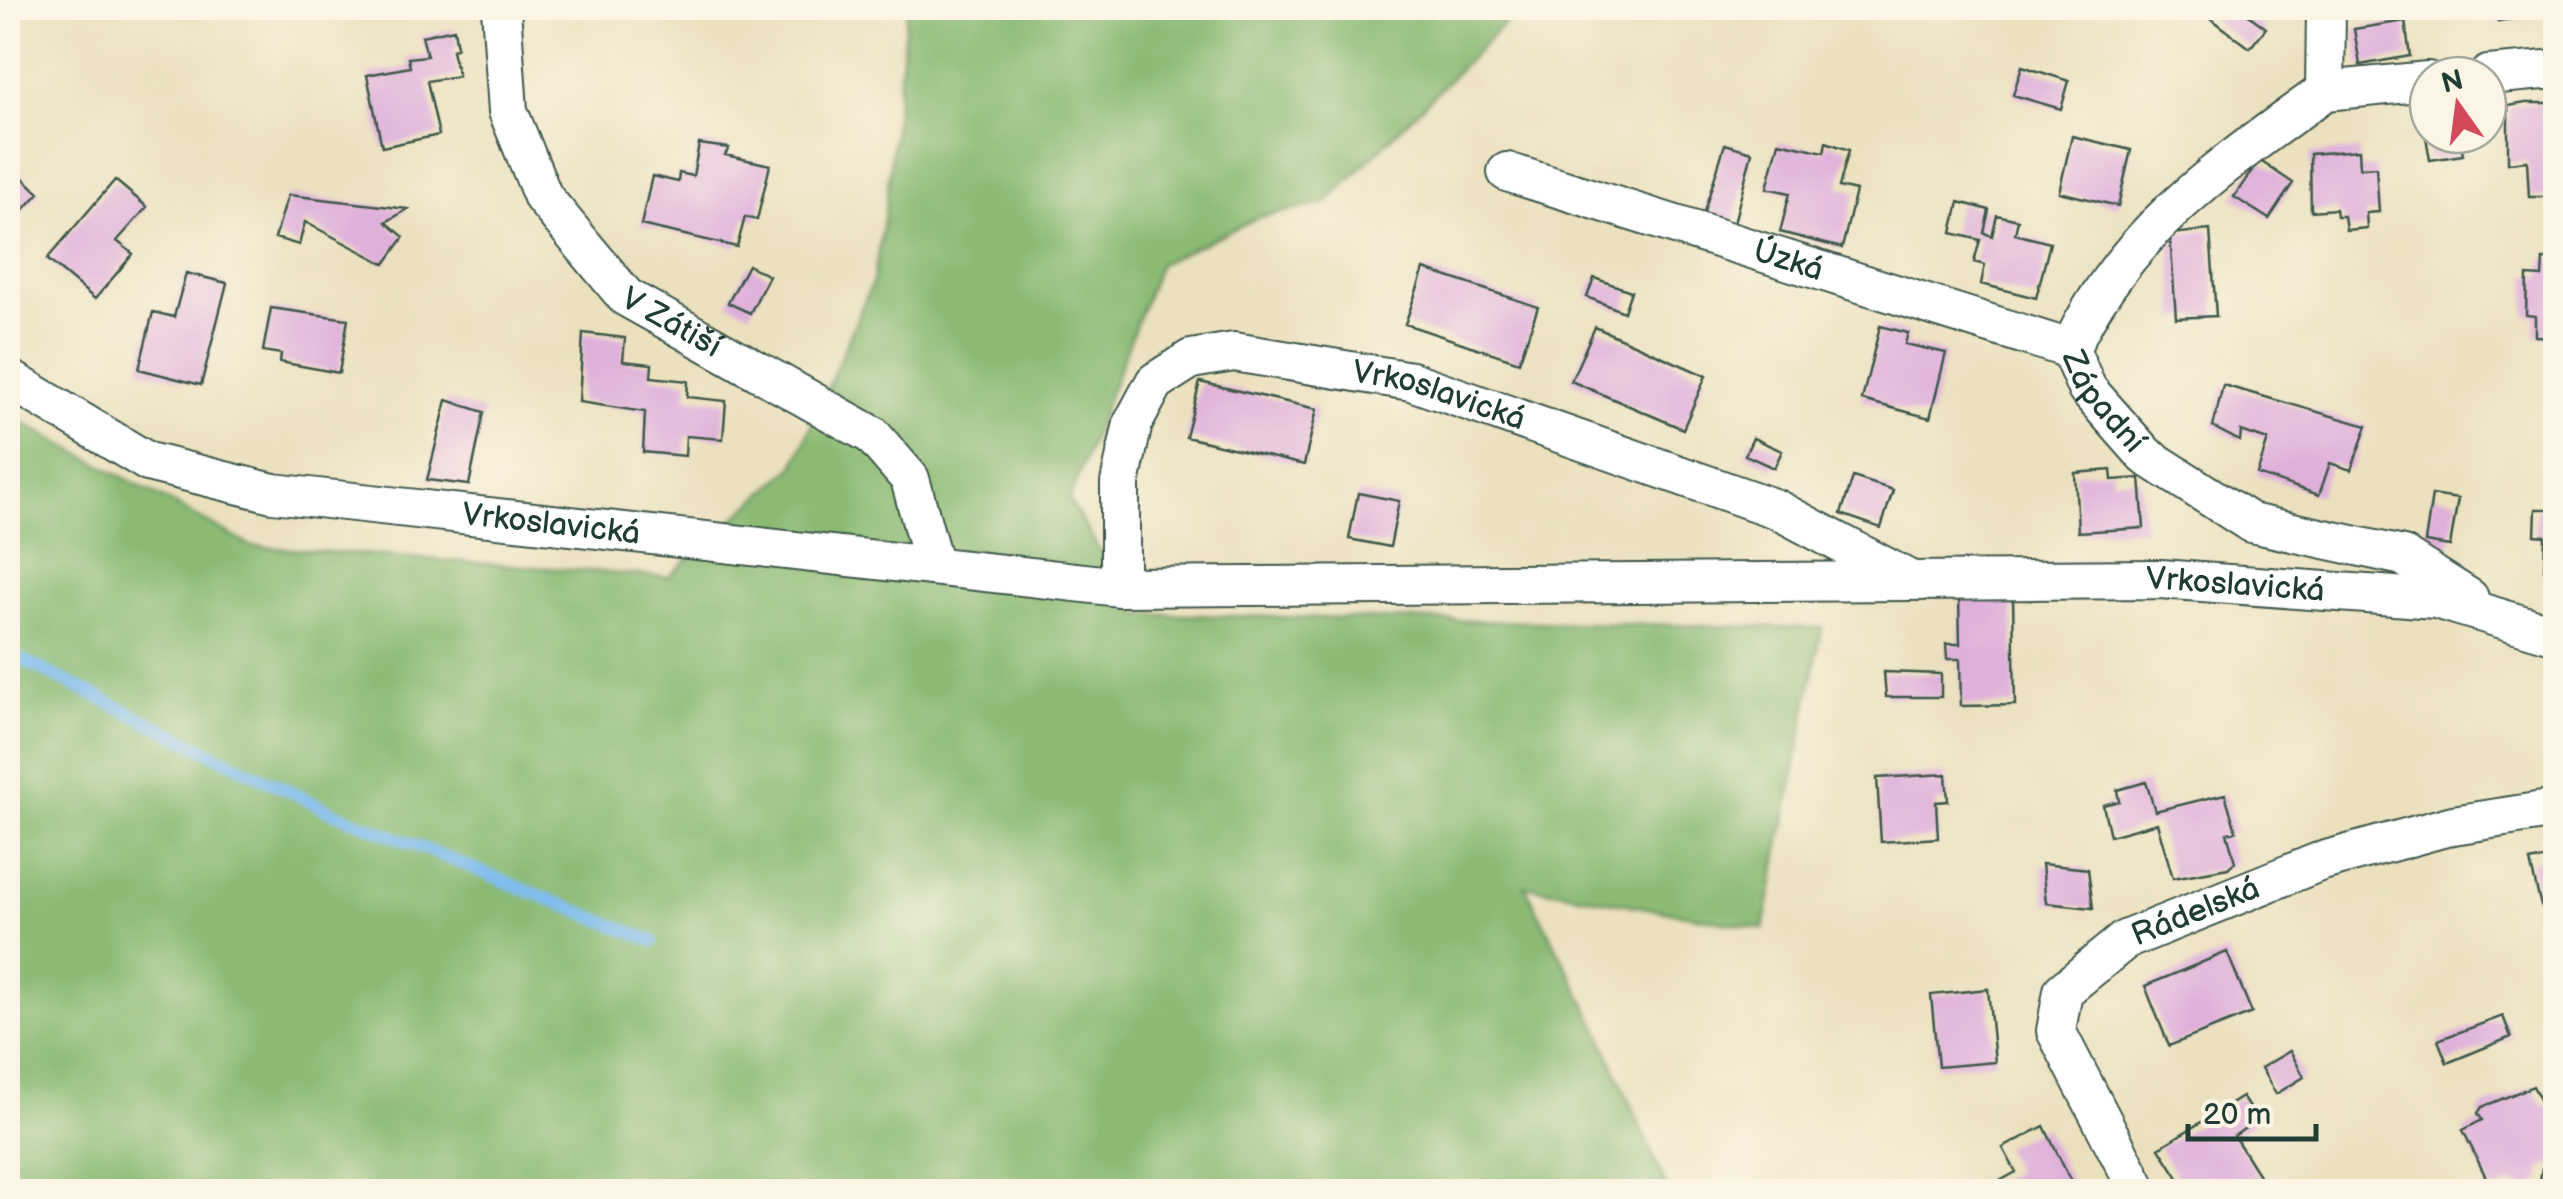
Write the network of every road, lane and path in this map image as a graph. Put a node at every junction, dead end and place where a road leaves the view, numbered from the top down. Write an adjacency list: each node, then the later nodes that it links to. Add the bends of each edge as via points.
1 (502, 8): 10 (street, V Zátiší, via 508,112 542,197 626,297 872,435 910,478)
2 (2326, 8): 6 (street)
3 (2556, 69): 4 (street)
4 (2508, 73)
5 (2408, 83): 6 (street)
6 (2324, 91): 8 (street, Západní, via 2184,194 2092,301)
7 (1507, 172): 8 (street, Úzká)
8 (2070, 349): 13 (street, Západní, via 2087,389 2146,456 2251,523 2402,556)
9 (8, 378): 10 (street, Vrkoslavická, via 148,462 273,493)
10 (932, 564): 12 (street, Vrkoslavická)
11 (1910, 580): 12 (street, Vrkoslavická); 12 (street, Vrkoslavická, via 1776,508 1412,381 1234,352 1191,360 1155,382 1133,423 1120,483); 13 (street, Vrkoslavická, via 2215,582 2380,592)
12 (1120, 588)
13 (2492, 613): 14 (street, Vrkoslavická)
14 (2556, 636)
15 (2556, 809): 16 (street, Rádelská, via 2453,825 2319,862 2125,940 2063,990 2056,1031)
16 (2140, 1192)

